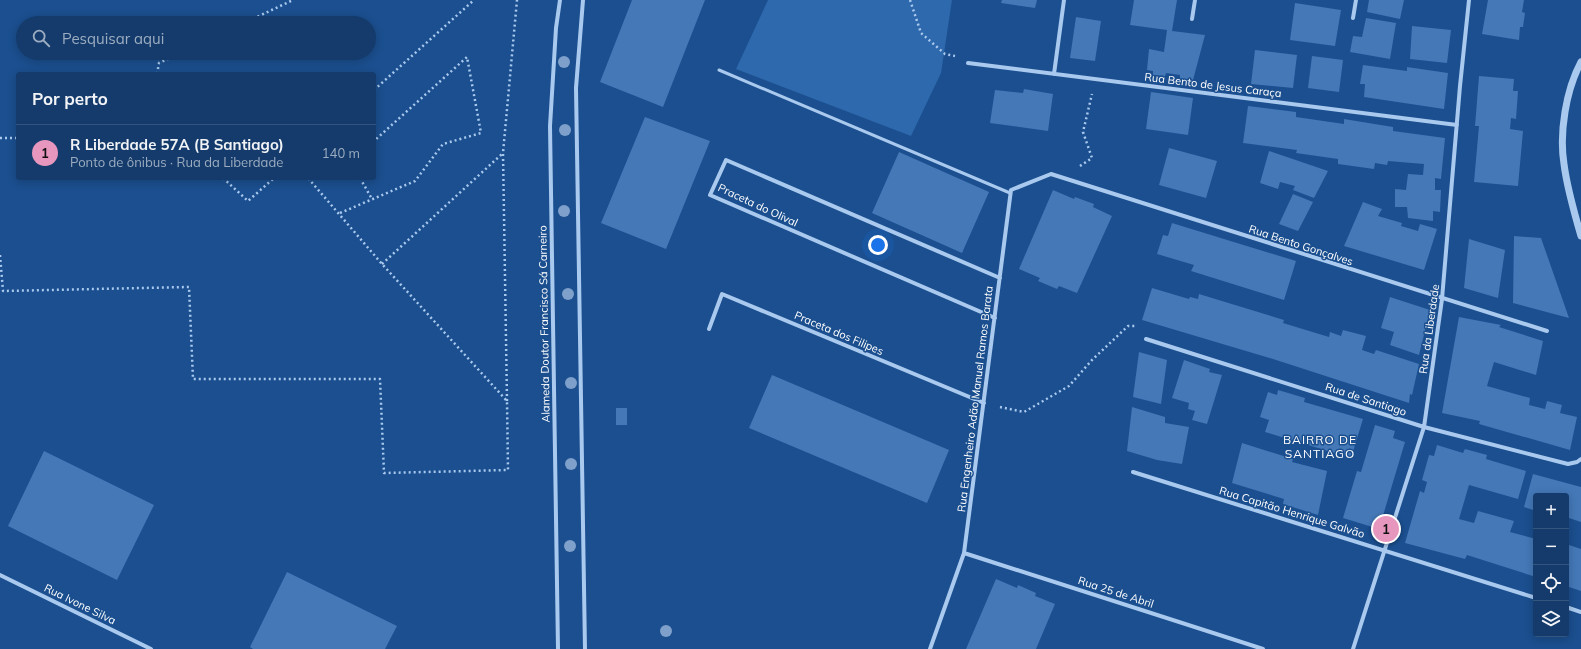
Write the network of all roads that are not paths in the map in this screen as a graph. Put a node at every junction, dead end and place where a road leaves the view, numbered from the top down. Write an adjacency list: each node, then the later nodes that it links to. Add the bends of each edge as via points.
1 (560, 0): 33 (street, Alameda Doutor Francisco Sá Carneiro, via 550,126)
2 (583, 0): 34 (street, via 576,88)
3 (1064, 0): 12 (street)
4 (1195, 0): 8 (street)
5 (1356, 0): 7 (street)
6 (1469, 0): 13 (street, Rua da Liberdade)
7 (1353, 18)
8 (1192, 19)
9 (1581, 62): 15 (street, via 1568,94 1563,124 1563,162)
10 (968, 63): 12 (street, Rua Bento de Jesus Caraça)
11 (719, 70): 14 (lane)
12 (1054, 74): 13 (street, Rua Bento de Jesus Caraça)
13 (1457, 125): 17 (street, Rua da Liberdade)
14 (1010, 194): 16 (street, Rua Engenheiro Adão Manuel Ramos Barata); 17 (street, Rua Bento Gonçalves, via 1011,190 1051,174)
15 (1581, 236)
16 (1000, 278): 18 (street, Rua Engenheiro Adão Manuel Ramos Barata); 18 (street, Praceta do Olival, via 726,160 710,195)
17 (1442, 299): 20 (street, Rua Bento Gonçalves); 23 (street, Rua da Liberdade)
18 (995, 318): 22 (street, Rua Engenheiro Adão Manuel Ramos Barata)
19 (708, 329): 22 (street, Praceta dos Filipes, via 722,294)
20 (1546, 332)
21 (1146, 339): 23 (street, Rua de Santiago)
22 (984, 403): 27 (street, Rua Engenheiro Adão Manuel Ramos Barata)
23 (1424, 427): 24 (street, Rua de Santiago, via 1568,464); 26 (street, Rua da Liberdade)
24 (1581, 459)
25 (1133, 472): 26 (street, Rua Capitão Henrique Galvão)
26 (1384, 550): 29 (street, Rua Capitão Henrique Galvão); 37 (street, Rua da Liberdade)
27 (964, 553): 35 (street, Rua Engenheiro Adão Manuel Ramos Barata); 36 (street, Rua 25 de Abril)
28 (0, 575): 32 (street, Rua Ivone Silva)
29 (1533, 597)
30 (1569, 608): 31 (street)
31 (1581, 612)
32 (151, 649)
33 (558, 649)
34 (585, 649)
35 (930, 649)
36 (1263, 649)
37 (1353, 649)

